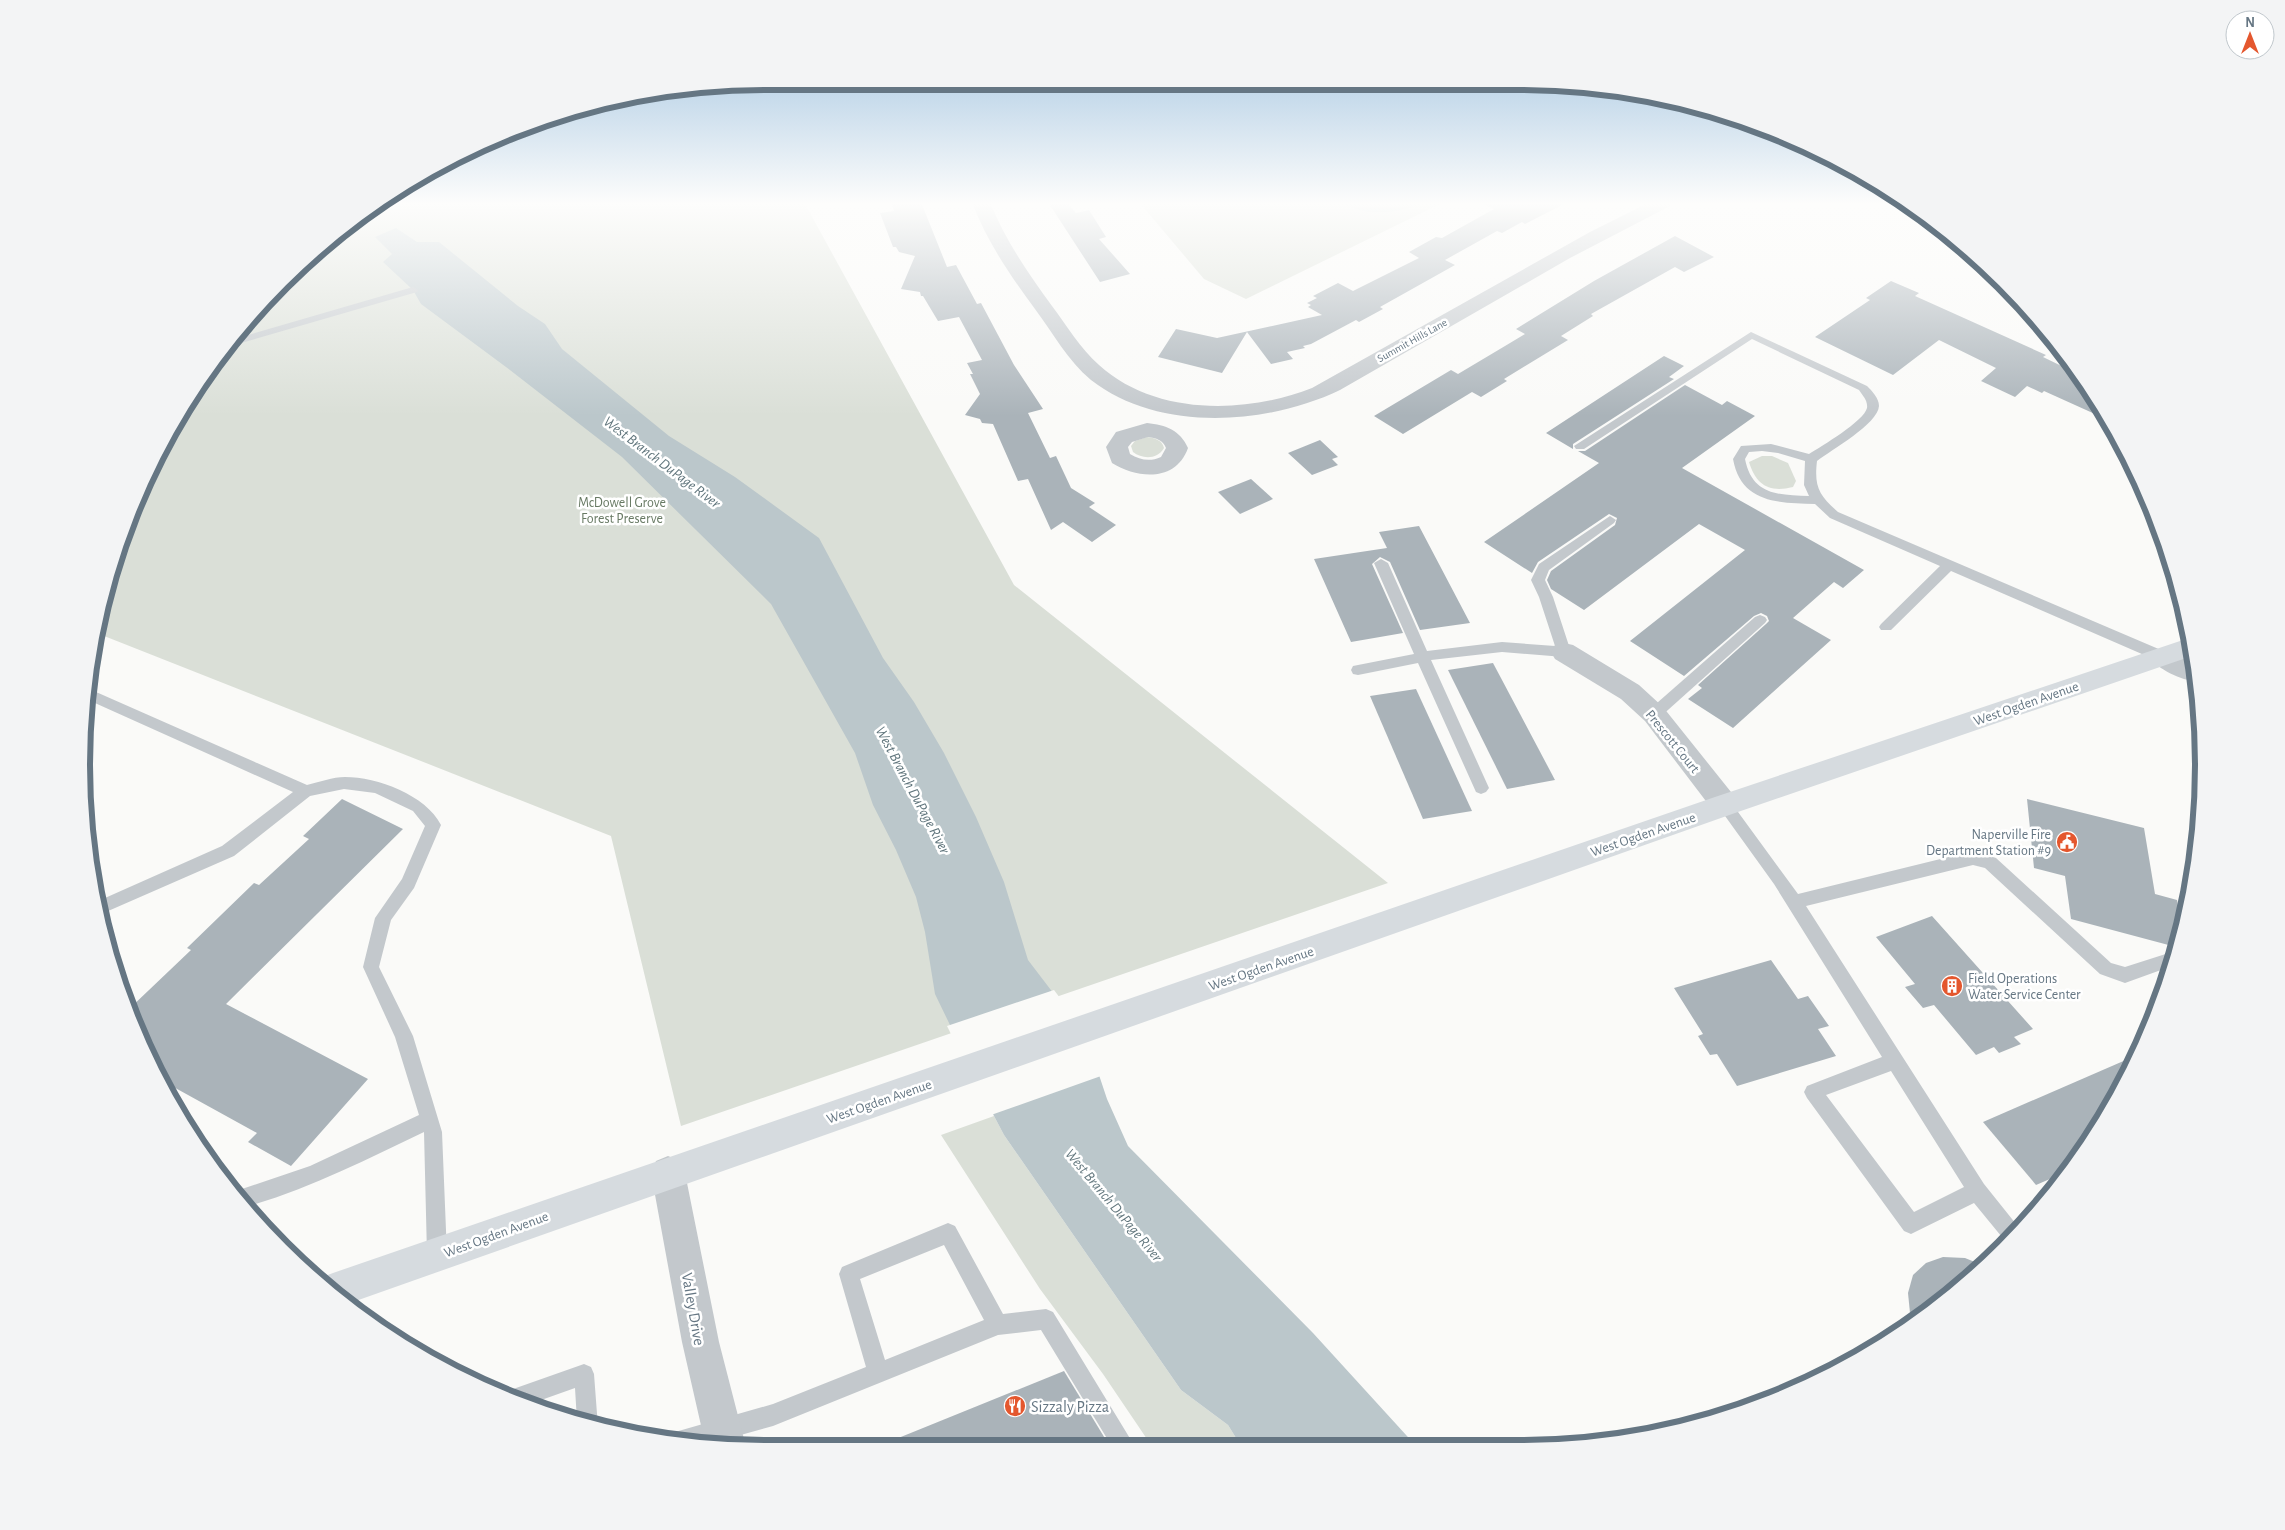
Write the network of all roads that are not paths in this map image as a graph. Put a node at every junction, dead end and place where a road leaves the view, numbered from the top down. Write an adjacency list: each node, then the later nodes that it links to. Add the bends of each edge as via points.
1 (1018, 273): 5 (street, Summit Hills Lane, via 1084,363 1106,382)
2 (1530, 273): 5 (street, Summit Hills Lane, via 1309,397 1271,407 1231,411)
3 (413, 290): 4 (lane)
4 (240, 341)
5 (1169, 406): 6 (street)
6 (1156, 431)
7 (1580, 446): 8 (lane, via 1751,335 1863,388 1874,400 1874,409 1868,419)
8 (1811, 458): 9 (lane, via 1808,479); 9 (lane, via 1760,445 1745,449 1739,458 1744,477 1758,492 1778,499)
9 (1817, 500): 12 (lane, via 1834,514)
10 (1610, 520): 16 (lane, via 1544,567 1538,580)
11 (1381, 563): 17 (lane)
12 (1949, 565): 14 (lane); 18 (lane)
13 (1760, 620): 22 (lane)
14 (1886, 627)
15 (2185, 649): 18 (main road, West Ogden Avenue)
16 (1564, 652): 17 (lane, via 1502,647); 22 (street, Prescott Court, via 1630,692)
17 (1423, 657): 20 (lane); 23 (lane)
18 (2163, 657): 19 (street); 25 (main road, West Ogden Avenue)
19 (2188, 669)
20 (1358, 670)
21 (94, 696): 24 (lane)
22 (1654, 714): 25 (street, Prescott Court)
23 (1482, 788)
24 (306, 791): 27 (lane, via 228,851); 30 (lane, via 344,783 376,787 418,807 433,826 408,882 383,918 371,967 404,1036)
25 (1725, 805): 26 (lane); 31 (main road, West Ogden Avenue)
26 (1794, 902): 28 (lane, via 1972,858 1990,863 2106,969 2124,975); 29 (lane)
27 (105, 906)
28 (2166, 961)
29 (1894, 1061): 32 (lane); 32 (lane, via 1813,1092 1911,1224)
30 (430, 1119): 33 (lane, via 358,1154 273,1190); 35 (lane)
31 (668, 1173): 35 (main road, West Ogden Avenue); 41 (street, Valley Drive, via 683,1242 694,1318)
32 (1977, 1191): 34 (lane)
33 (247, 1197)
34 (2008, 1230)
35 (437, 1255): 36 (main road, West Ogden Avenue)
36 (340, 1289)
37 (998, 1325): 38 (lane); 38 (lane, via 948,1232 849,1274); 43 (lane, via 1046,1320)
38 (878, 1373): 41 (lane)
39 (524, 1395): 40 (lane, via 584,1374)
40 (587, 1416)
41 (723, 1436): 42 (lane)
42 (711, 1438)
43 (1120, 1440)

